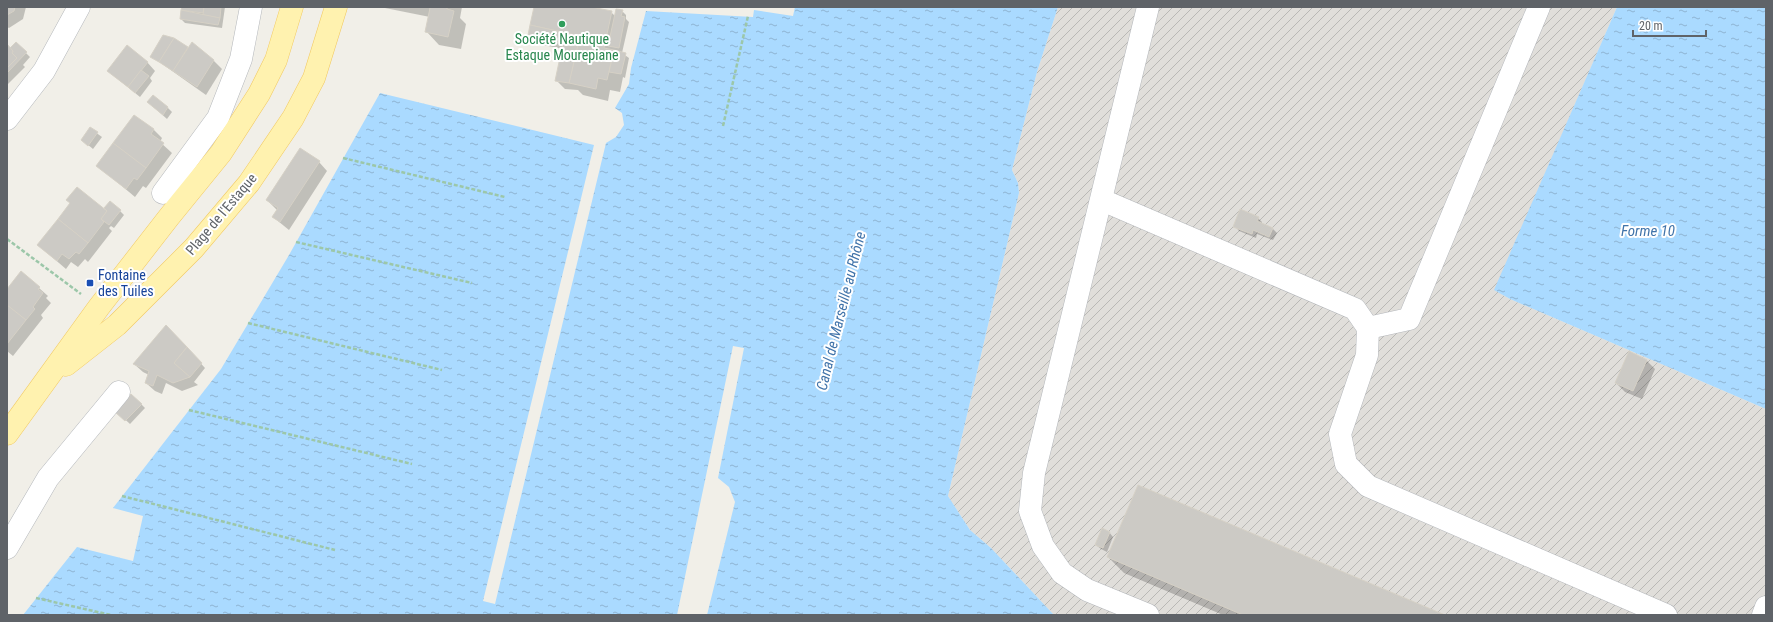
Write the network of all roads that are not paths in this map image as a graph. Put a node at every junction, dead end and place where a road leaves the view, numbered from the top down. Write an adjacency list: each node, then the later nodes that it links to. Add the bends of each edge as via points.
1 (79, 7): 7 (street, via 44,71)
2 (252, 7): 8 (street, via 240,59 218,118)
3 (292, 7): 11 (main road, Plage de l'Estaque, via 276,60 259,94 221,153 99,307)
4 (336, 7): 11 (main road, Plage de l'Estaque, via 314,78 292,118 249,183 194,248 117,325)
5 (1148, 7): 9 (street)
6 (1539, 7): 10 (street, via 1409,319)
7 (7, 119)
8 (163, 193)
9 (1102, 200): 10 (street, via 1355,309); 16 (street, via 1034,473 1030,511 1043,546 1062,573 1087,590)
10 (1368, 328): 17 (street, via 1367,355 1340,434 1346,464 1368,486)
11 (48, 379): 13 (main road, Plage de l'Estaque)
12 (119, 392): 14 (street, via 48,478)
13 (7, 434)
14 (7, 548)
15 (1766, 607): 18 (street)
16 (1148, 615)
17 (1666, 615)
18 (1763, 615)

